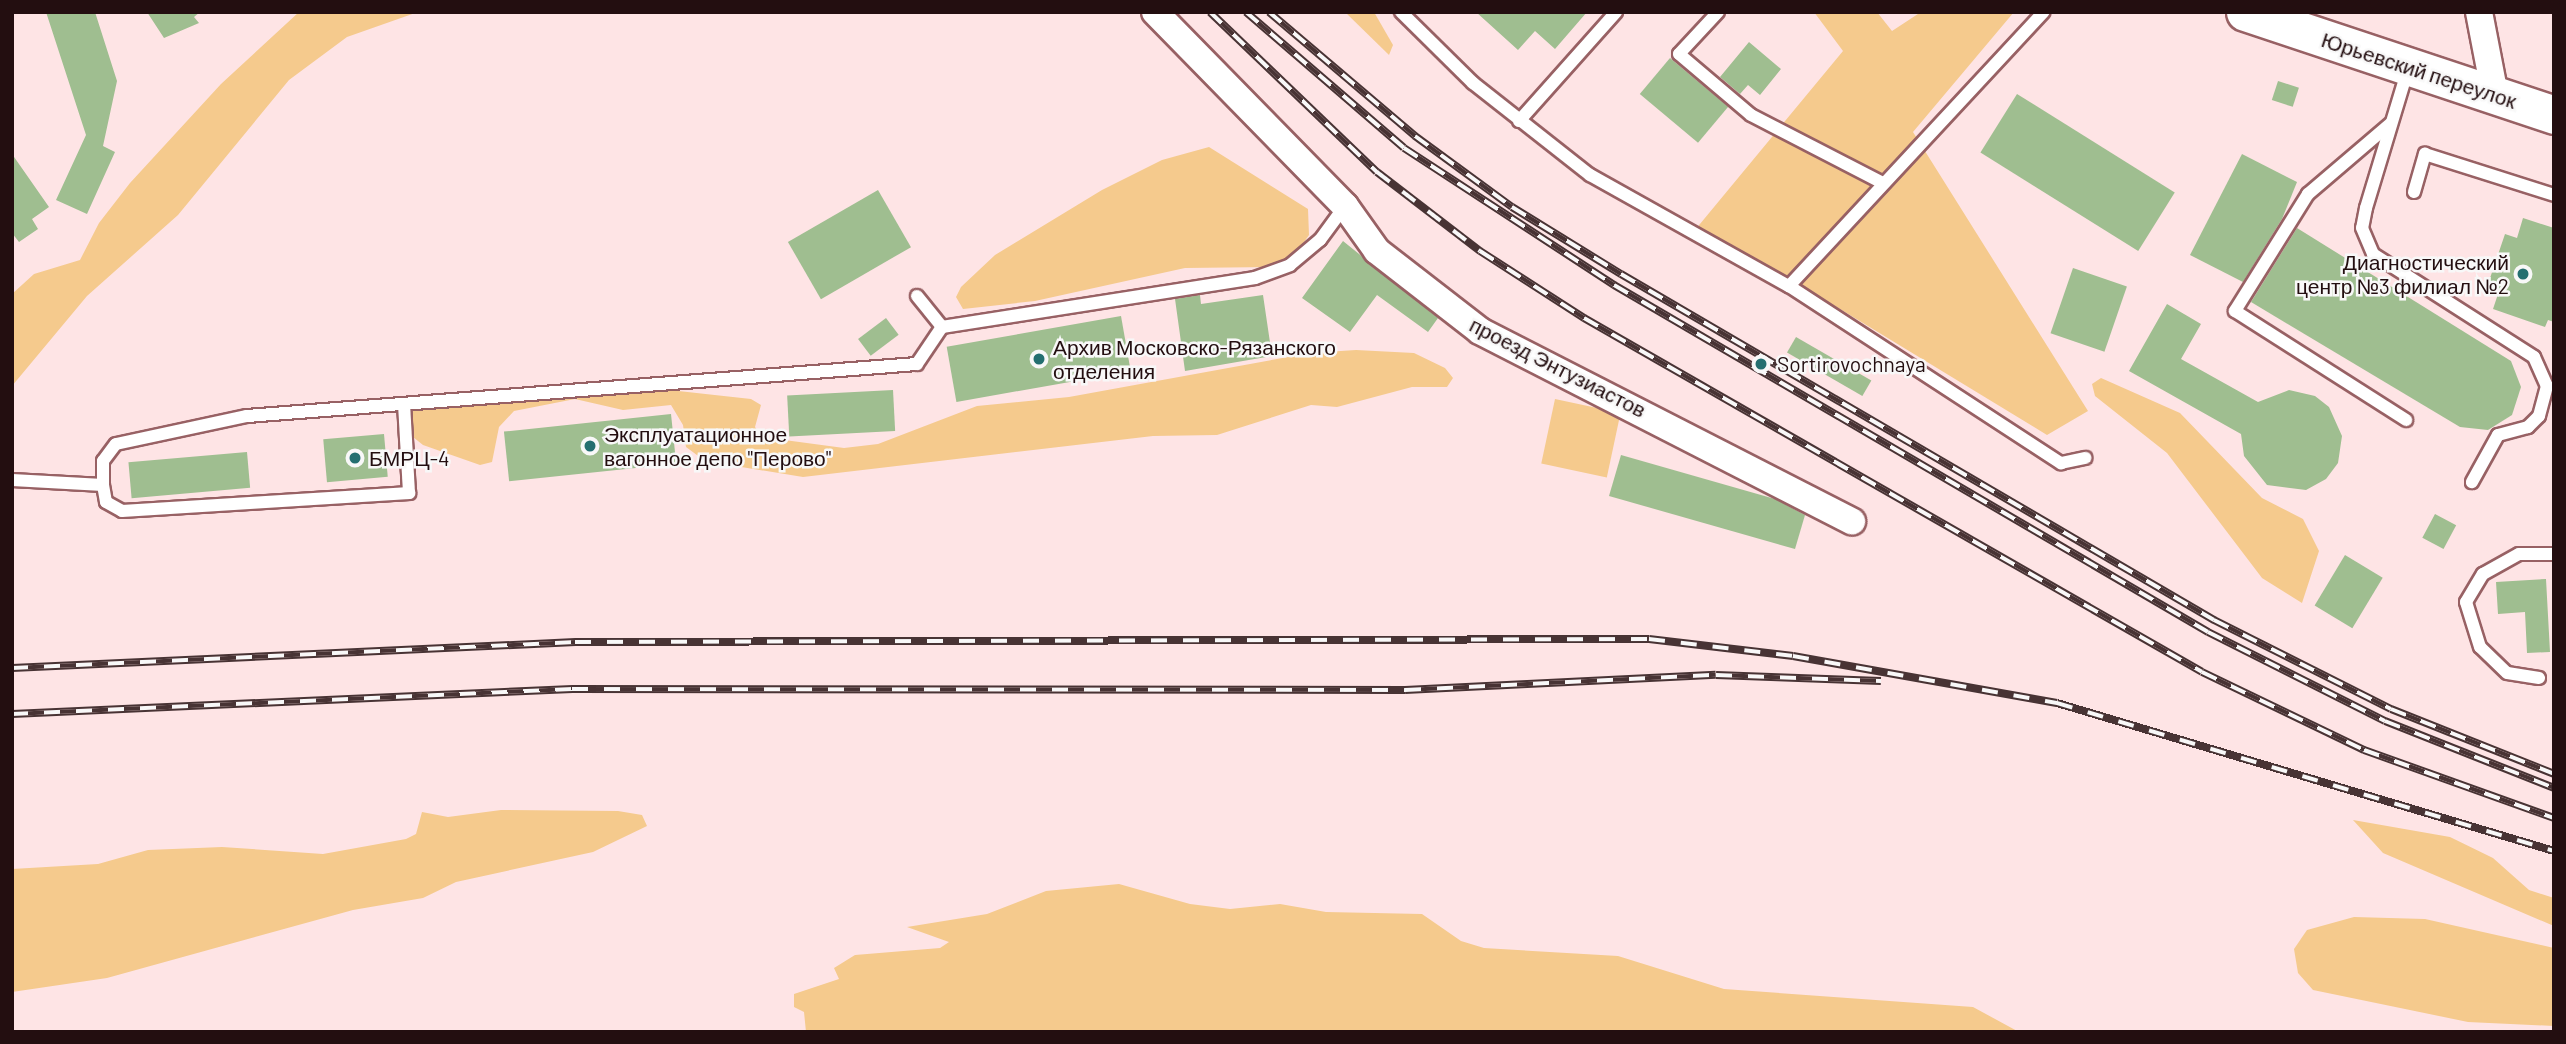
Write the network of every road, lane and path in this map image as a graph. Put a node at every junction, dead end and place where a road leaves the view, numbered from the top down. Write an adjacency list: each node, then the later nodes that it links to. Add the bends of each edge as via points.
1 (1155, 12): 16 (street, проезд Энтузиастов)
2 (1401, 12): 11 (lane)
3 (1616, 12): 11 (lane)
4 (1718, 12): 13 (lane, via 1679,54 1751,115)
5 (2044, 12): 13 (lane)
6 (2245, 12): 8 (street, Юрьевский переулок)
7 (2479, 12): 9 (street)
8 (2408, 68): 9 (street, Юрьевский переулок); 12 (lane)
9 (2496, 95): 10 (street, Юрьевский переулок)
10 (2554, 115)
11 (1519, 121): 17 (lane, via 1590,175)
12 (2390, 124): 21 (lane, via 2308,194 2235,311); 24 (lane, via 2362,228 2373,254 2534,357 2547,386 2539,416 2521,430 2498,435)
13 (1883, 183): 17 (lane)
14 (2414, 192): 15 (lane, via 2426,154)
15 (2554, 195)
16 (1345, 206): 19 (lane, via 1320,240 1290,265 1255,278); 26 (street, проезд Энтузиастов, via 1377,250 1479,331)
17 (1789, 286): 22 (lane, via 2061,463)
18 (917, 296): 19 (lane)
19 (942, 327): 20 (lane, via 917,365)
20 (404, 404): 25 (lane, via 247,416 116,444 103,461); 25 (lane, via 409,494 122,510 106,502)
21 (2406, 421)
22 (2085, 458)
23 (12, 480): 25 (lane)
24 (2472, 482)
25 (103, 485)
26 (1852, 521)
27 (2554, 554): 28 (lane, via 2519,554 2483,574 2466,602 2480,647 2507,673)
28 (2539, 678)

